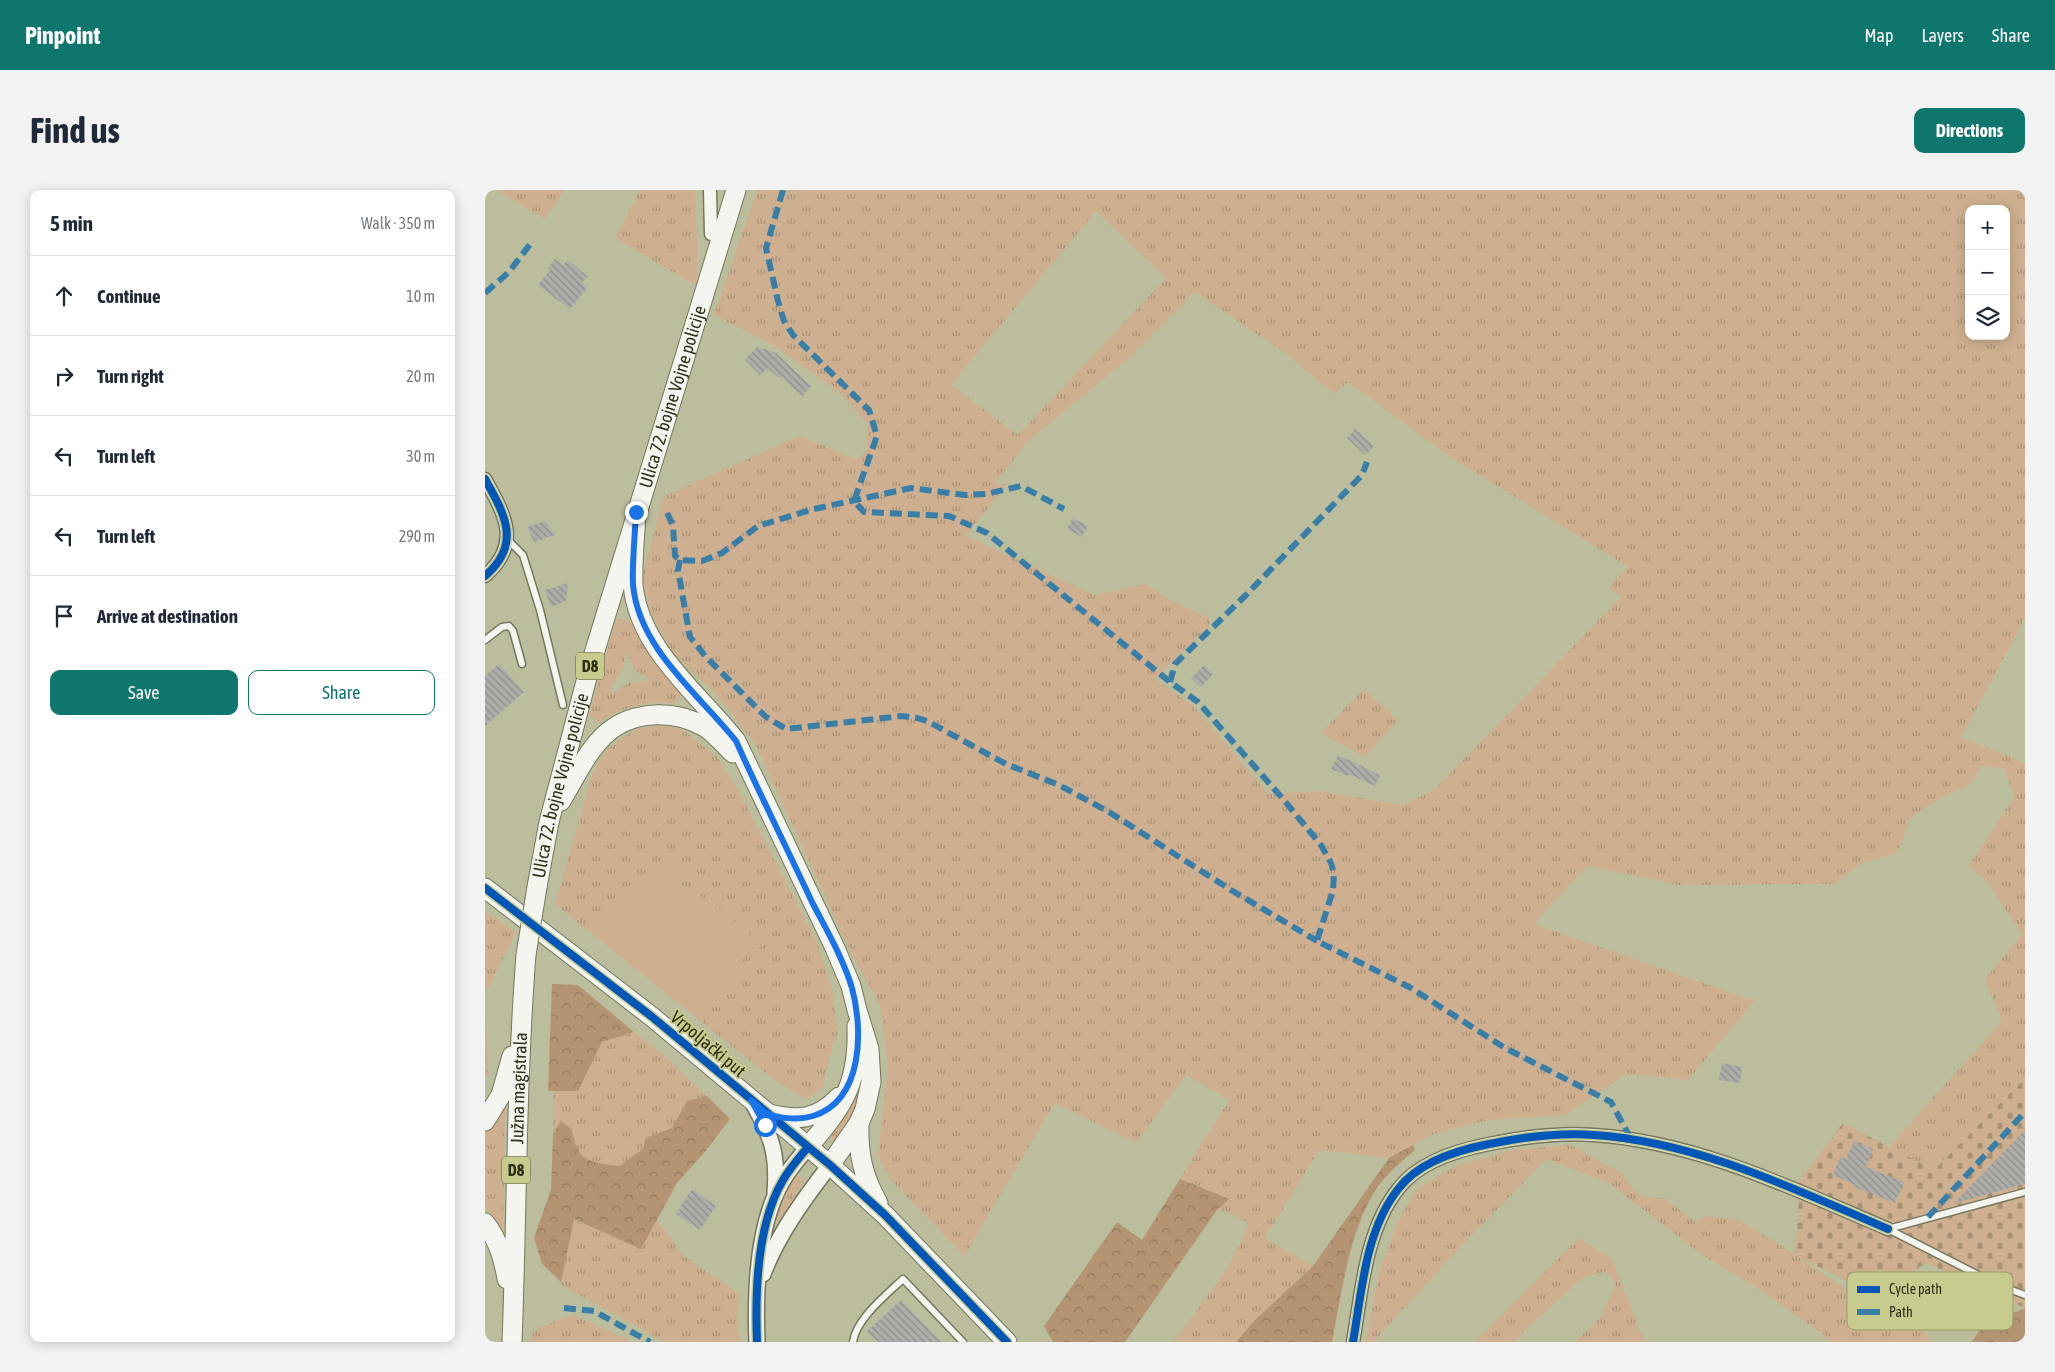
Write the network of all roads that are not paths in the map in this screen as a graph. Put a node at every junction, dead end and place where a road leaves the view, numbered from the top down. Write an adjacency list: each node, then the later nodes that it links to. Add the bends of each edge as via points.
1 (710, 190): 3 (street)
2 (736, 190): 5 (main road, Ulica 72. bojne Vojne policije / D8)
3 (711, 234)
4 (485, 479): 6 (street, via 505,519)
5 (636, 512): 11 (main road, via 633,586 648,633 679,677 736,741); 12 (main road, Ulica 72. bojne Vojne policije / D8, via 589,670)
6 (507, 539): 7 (street, via 498,562); 10 (lane, via 523,555)
7 (485, 576)
8 (485, 640): 9 (lane, via 502,627 509,626)
9 (522, 664)
10 (563, 705)
11 (748, 769): 12 (main road, via 705,728 686,719 645,715 625,721 596,745); 15 (main road, via 835,948)
12 (549, 822): 14 (main road, Ulica 72. bojne Vojne policije / D8, bridge)
13 (485, 888): 18 (main road, Vrpoljački put, via 651,1016)
14 (526, 955): 16 (main road, Južna magistrala / D8)
15 (857, 1010): 17 (main road, via 856,1060); 21 (main road, via 867,1036 871,1063 869,1095)
16 (520, 1028): 20 (main road, via 501,1095); 33 (main road, Južna magistrala / D8)
17 (849, 1087): 19 (main road, via 832,1105 813,1116 799,1118); 22 (main road, via 839,1108)
18 (751, 1100): 19 (main road, Vrpoljački put); 25 (street, via 772,1141 776,1177)
19 (767, 1114): 22 (main road, Vrpoljački put)
20 (485, 1121)
21 (859, 1123): 23 (main road); 26 (main road, via 864,1175)
22 (808, 1147): 23 (main road, Vrpoljački put); 25 (street, via 782,1181)
23 (830, 1165): 26 (main road, Vrpoljački put); 30 (street, via 780,1239)
24 (2025, 1192): 28 (lane)
25 (774, 1199): 30 (street, via 765,1229)
26 (885, 1215): 38 (main road, Vrpoljački put)
27 (485, 1223): 33 (main road, via 500,1253)
28 (1888, 1229): 29 (lane); 39 (street, via 1782,1184 1669,1146 1631,1138 1592,1134 1552,1135 1475,1146 1441,1158 1417,1171 1399,1187 1374,1237)
29 (1972, 1272)
30 (758, 1287): 35 (street)
31 (2013, 1291): 32 (lane)
32 (2025, 1295)
33 (513, 1312): 34 (main road, Južna magistrala / D8)
34 (512, 1342)
35 (757, 1342)
36 (853, 1342): 37 (lane, via 853,1336 869,1311 903,1279)
37 (963, 1342)
38 (1007, 1342)
39 (1353, 1342)

